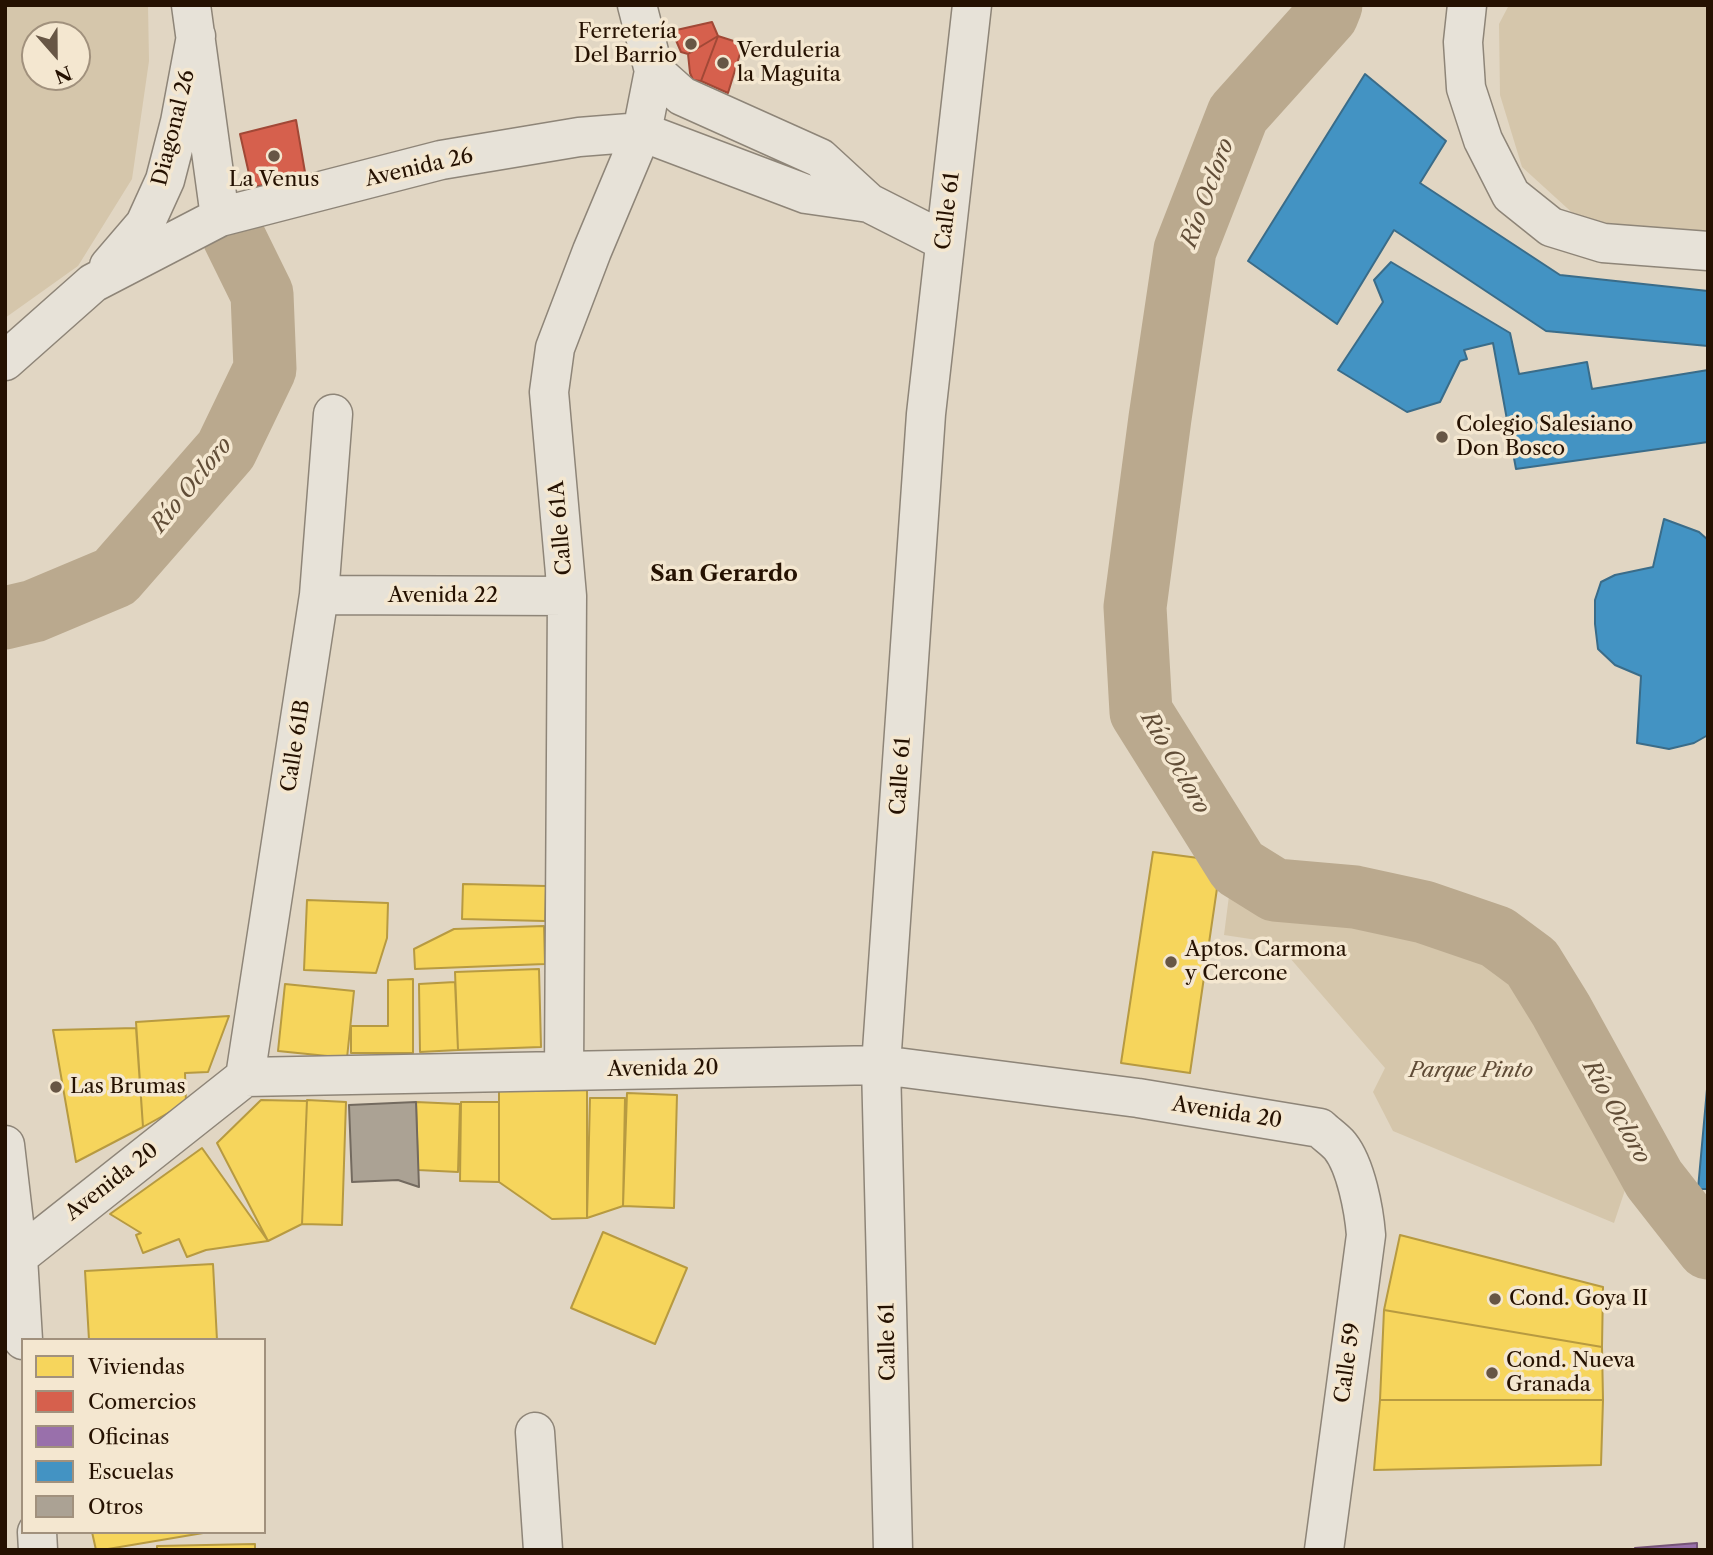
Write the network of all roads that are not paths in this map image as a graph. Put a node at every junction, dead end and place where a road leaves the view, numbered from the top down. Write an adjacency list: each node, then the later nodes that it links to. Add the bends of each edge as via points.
1 (637, 5): 5 (street, Calle 61A)
2 (972, 5): 9 (street, Calle 61)
3 (1467, 5): 10 (street, via 1463,42 1466,88 1483,140 1511,195 1551,227 1603,243)
4 (193, 21): 8 (street, Diagonal 26); 11 (street, Diagonal 26, via 180,122 164,180 145,224)
5 (654, 71): 6 (street, Calle 61A); 7 (street, Avenida 26, via 682,96 820,159)
6 (642, 132): 7 (street, Avenida 26, via 806,194); 8 (street, Avenida 26, via 579,137 442,160); 15 (street, Calle 61A, via 555,348 549,392)
7 (869, 203): 9 (street, Avenida 26)
8 (220, 217): 11 (street, Avenida 26)
9 (944, 241): 16 (street, Calle 61, via 926,414)
10 (1708, 251)
11 (93, 283): 12 (street, Avenida 26)
12 (5, 360)
13 (332, 414): 14 (street, Calle 61B)
14 (319, 595): 15 (street, Avenida 22); 18 (street, Calle 61B)
15 (567, 596): 17 (street, Calle 61A)
16 (881, 1065): 17 (street, Avenida 20); 20 (street, Avenida 20, via 1138,1098 1320,1128 1341,1147); 25 (street, Calle 61)
17 (564, 1071): 18 (street, Avenida 20)
18 (245, 1077): 21 (street, Avenida 20)
19 (5, 1145): 21 (street)
20 (1355, 1178): 26 (street, Calle 59, via 1364,1205 1366,1235)
21 (11, 1262): 22 (street)
22 (23, 1338)
23 (535, 1432): 24 (street)
24 (543, 1550)
25 (893, 1550)
26 (1324, 1550)

